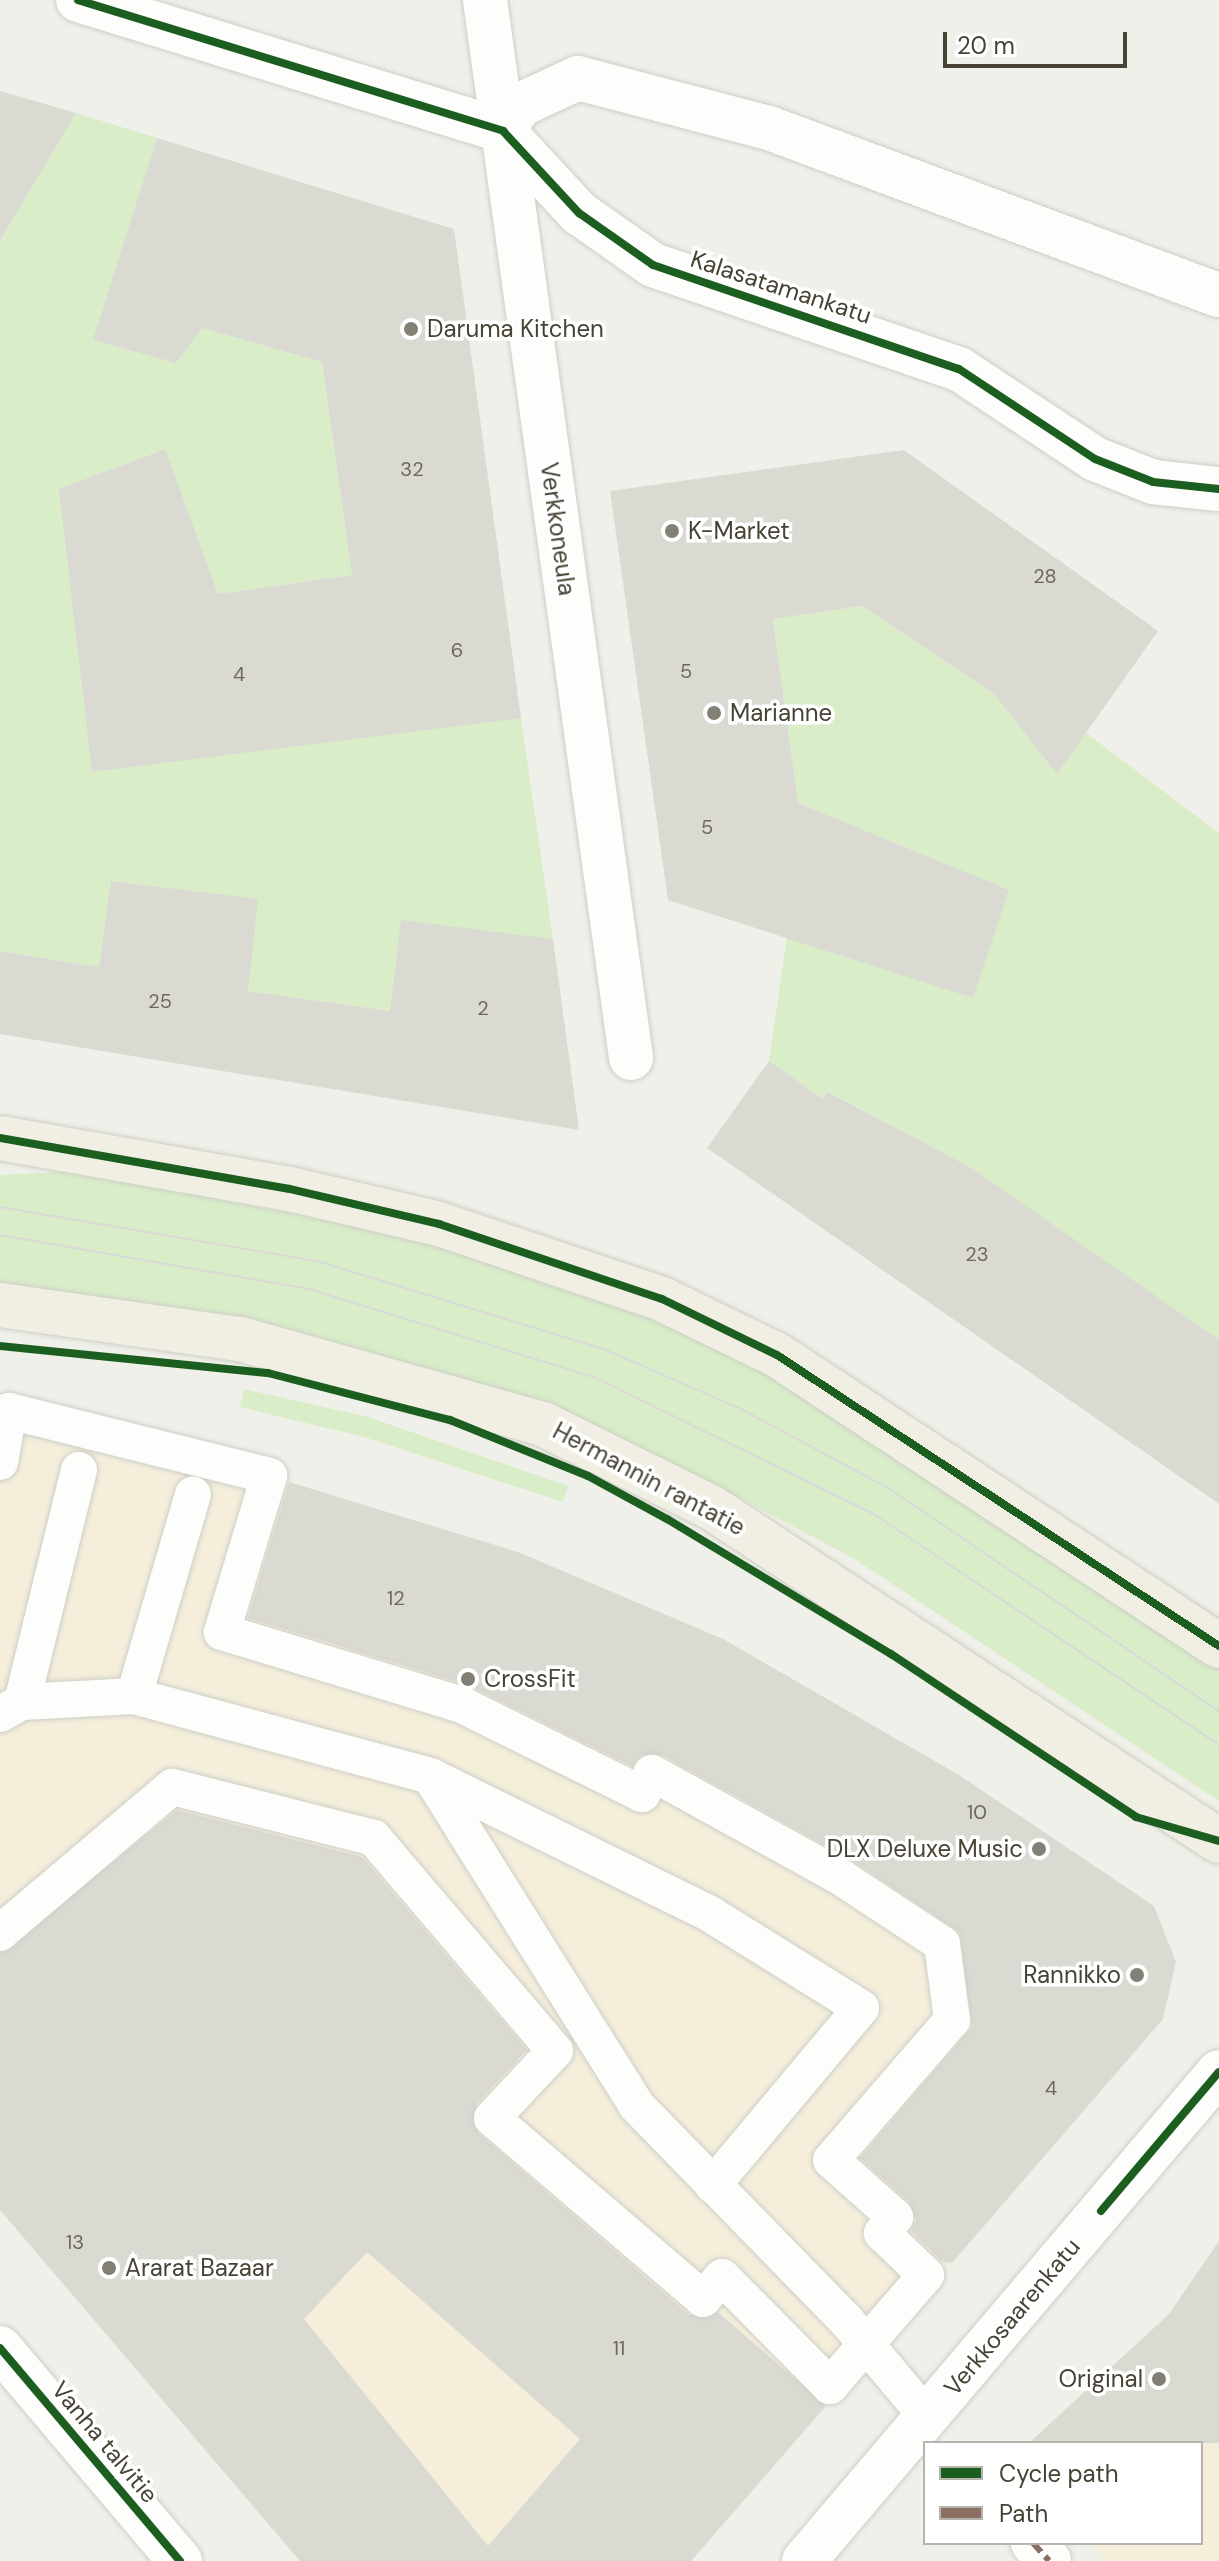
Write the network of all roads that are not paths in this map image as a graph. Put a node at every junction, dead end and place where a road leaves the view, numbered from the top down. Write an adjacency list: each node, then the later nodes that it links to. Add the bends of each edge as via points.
1 (78, 0): 3 (street)
2 (485, 0): 3 (street, Verkkoneula)
3 (503, 131): 4 (street, via 520,105 578,78 769,128); 5 (street, Kalasatamankatu, via 579,213 653,265 959,369 1095,459 1153,482); 6 (street, Verkkoneula)
4 (1219, 295)
5 (1219, 489)
6 (631, 1058)
7 (0, 1138): 12 (main road, via 290,1189 439,1224 662,1299 777,1355)
8 (0, 1305): 16 (main road, Hermannin rantatie, via 240,1339 543,1424 712,1508)
9 (0, 1462): 17 (lane, via 9,1411 269,1476 222,1632 462,1705 642,1794 652,1773 842,1878 942,1944 952,2020 831,2160 895,2217 882,2233 926,2275 830,2386 722,2277 703,2299 492,2118 555,2051 374,1838 172,1787)
10 (79, 1470): 14 (lane)
11 (193, 1494): 13 (lane)
12 (1219, 1646)
13 (134, 1696): 14 (lane); 15 (lane)
14 (11, 1708)
15 (430, 1776): 19 (lane, via 636,2105); 19 (lane, via 710,1914 861,2008)
16 (1219, 1841)
17 (0, 1933)
18 (1219, 2072): 21 (street, Verkkosaarenkatu)
19 (713, 2185): 21 (lane, via 846,2320)
20 (0, 2348): 23 (street, Vanha talvitie)
21 (928, 2418): 24 (street, Verkkosaarenkatu)
22 (1035, 2545): 25 (street)
23 (180, 2561)
24 (804, 2561)
25 (1049, 2561)

